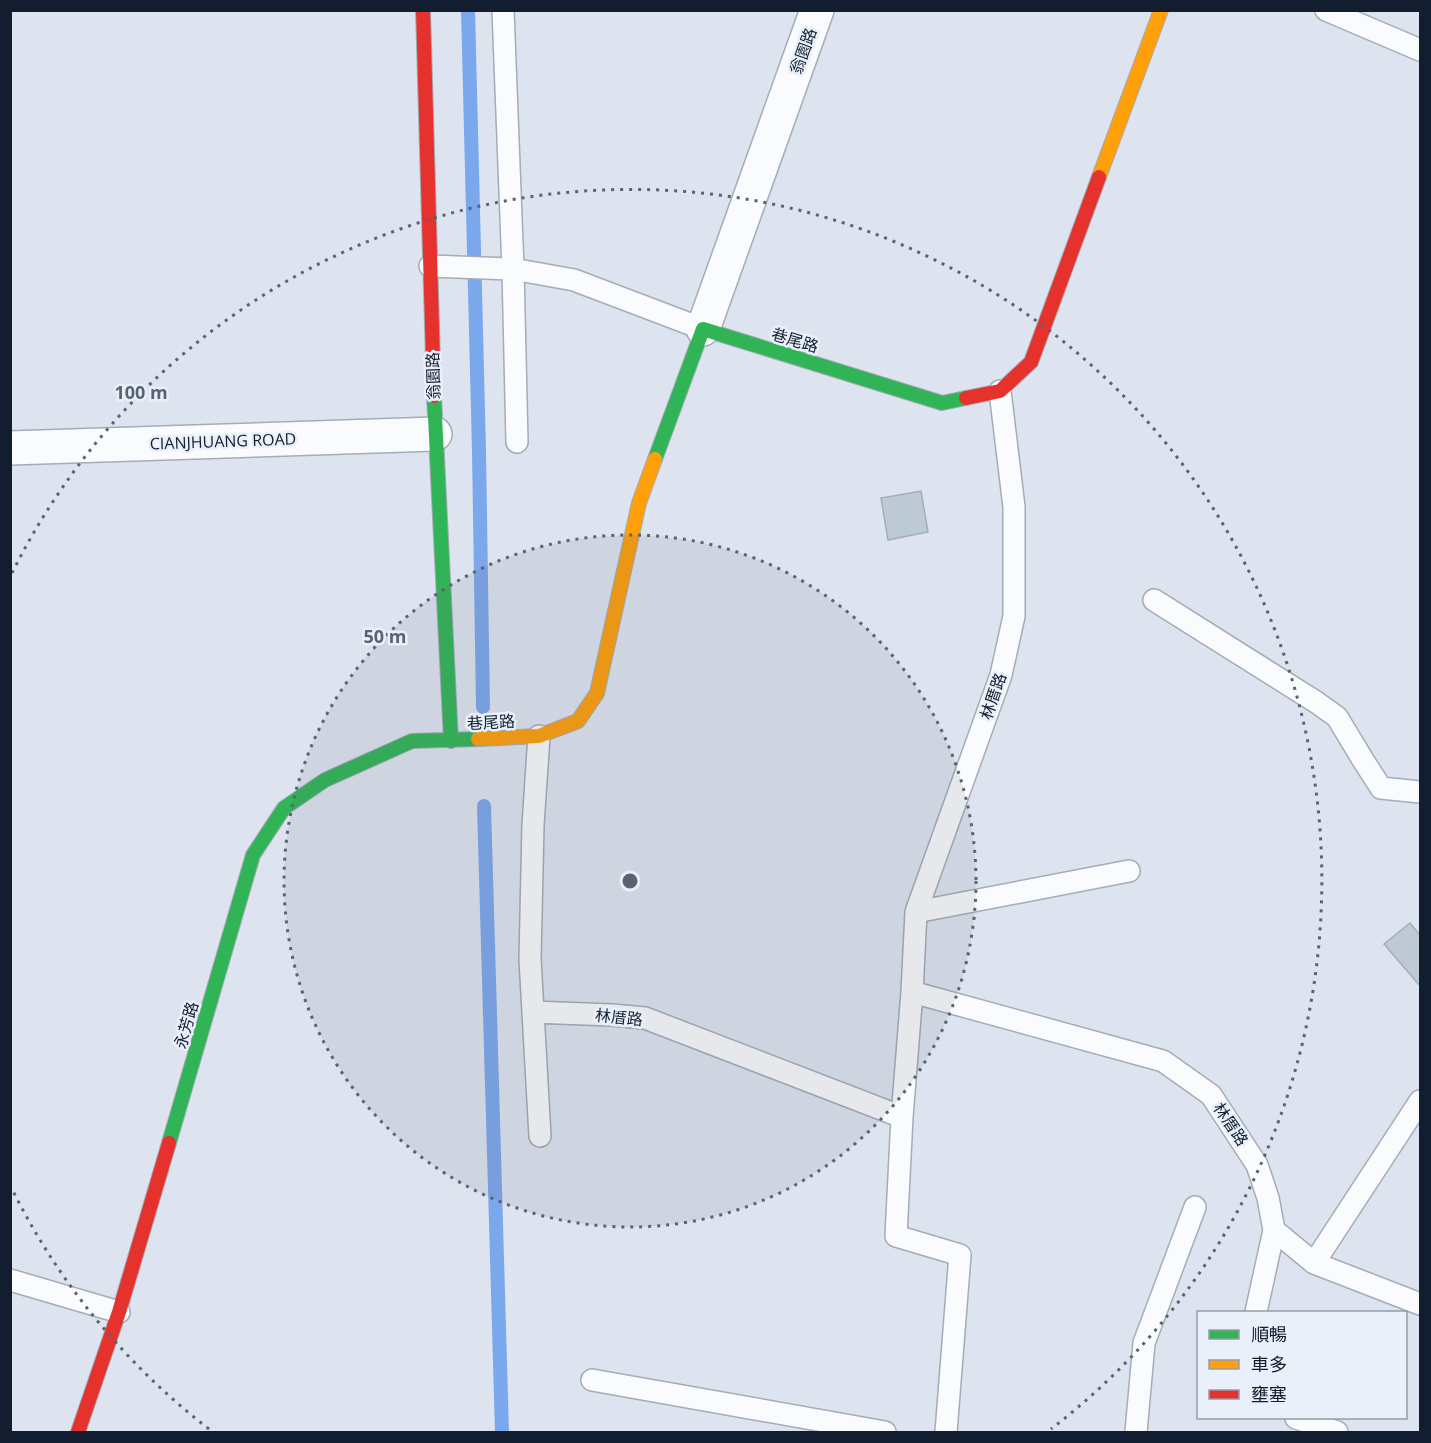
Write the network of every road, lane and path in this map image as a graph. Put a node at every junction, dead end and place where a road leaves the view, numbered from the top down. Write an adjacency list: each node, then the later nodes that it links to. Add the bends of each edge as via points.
1 (423, 10): 7 (street, 翁園路)
2 (503, 10): 8 (lane)
3 (817, 10): 9 (street, 翁園路)
4 (1161, 10): 10 (street, via 1031,362)
5 (1326, 10): 6 (lane)
6 (1420, 50)
7 (430, 266): 8 (lane); 11 (street, 翁園路)
8 (513, 269): 9 (lane, via 574,280); 12 (lane)
9 (703, 329): 10 (street, 巷尾路, via 942,403); 15 (street, 巷尾路, via 639,503 597,693 578,721)
10 (1000, 391): 19 (lane, 林厝路, via 1014,507 1014,616 1001,675)
11 (435, 434): 13 (street, CIANJHUANG ROAD); 16 (street, 翁園路)
12 (517, 442)
13 (10, 448)
14 (1154, 600): 17 (lane, via 1337,717 1381,788)
15 (539, 736): 16 (street, 巷尾路); 21 (lane, via 532,836)
16 (451, 741): 31 (street, 永芳路, via 412,741 325,780 284,808 253,855)
17 (1420, 792)
18 (1129, 871): 19 (lane)
19 (916, 912): 20 (lane, 林厝路)
20 (912, 992): 23 (lane, 林厝路); 26 (lane, 林厝路, via 1163,1060 1211,1095 1257,1165)
21 (533, 1011): 23 (lane, 林厝路, via 645,1018); 24 (lane)
22 (1420, 1101): 27 (lane)
23 (902, 1117): 36 (lane, 林厝路, via 896,1236 960,1255)
24 (540, 1136)
25 (1195, 1208): 37 (lane, via 1144,1343)
26 (1274, 1230): 27 (lane); 30 (lane)
27 (1314, 1263): 29 (lane)
28 (10, 1280): 31 (lane)
29 (1420, 1304)
30 (1256, 1311)
31 (119, 1312): 34 (street, 永芳路)
32 (592, 1380): 35 (lane)
33 (1299, 1419): 38 (lane)
34 (78, 1432)
35 (885, 1432)
36 (946, 1432)
37 (1136, 1432)
38 (1337, 1432)

